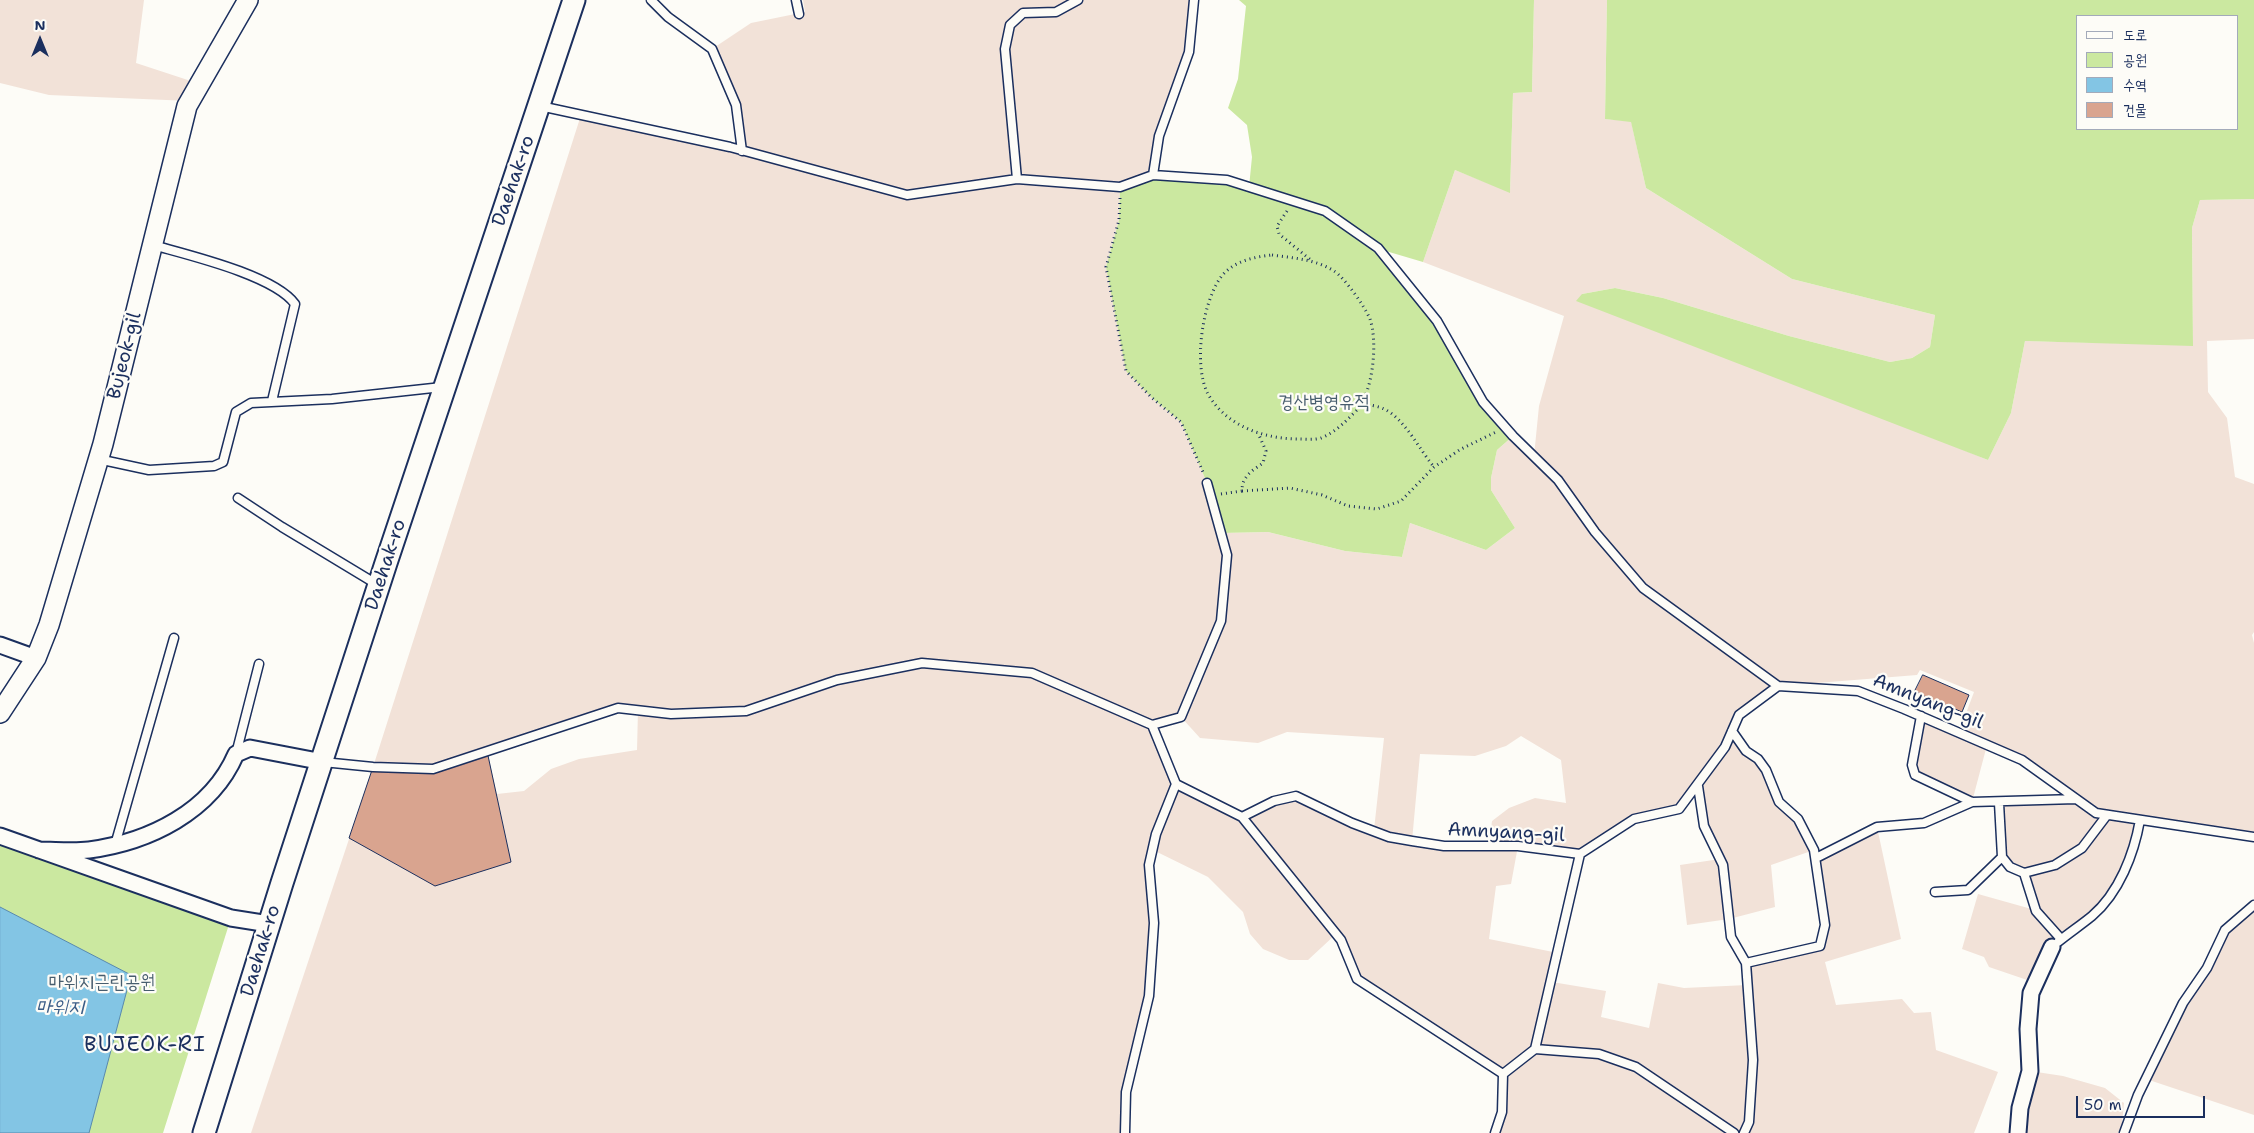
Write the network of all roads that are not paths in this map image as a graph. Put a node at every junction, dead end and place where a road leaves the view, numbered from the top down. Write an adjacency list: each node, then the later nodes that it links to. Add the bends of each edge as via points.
1 (248, 0): 12 (street, Bujeok-gil, via 187,106)
2 (574, 0): 8 (main road, Daehak-ro)
3 (651, 0): 9 (lane, via 668,17 712,49 736,105)
4 (796, 0): 7 (lane)
5 (1078, 0): 11 (lane, via 1056,12 1023,13 1010,25 1005,49)
6 (1194, 0): 10 (lane, via 1189,52 1160,136)
7 (798, 14)
8 (540, 106): 9 (lane); 13 (main road, Daehak-ro)
9 (742, 151): 11 (lane, via 907,195)
10 (1153, 175): 11 (lane, via 1120,187); 23 (lane, via 1227,180 1326,211 1378,248 1437,321 1483,402 1558,480 1595,532 1643,588)
11 (1017, 179)
12 (153, 245): 14 (lane, via 218,262 287,293 291,298 295,304); 15 (street, Bujeok-gil)
13 (445, 387): 14 (lane, via 332,399); 18 (main road, Daehak-ro)
14 (272, 401): 15 (lane, via 251,403 236,412 223,462 214,466 149,470)
15 (98, 459): 21 (street, Bujeok-gil, via 49,625)
16 (1207, 483): 26 (lane, via 1227,556 1221,621 1181,717)
17 (238, 498): 18 (lane)
18 (379, 586): 29 (main road, Daehak-ro)
19 (174, 638): 40 (lane)
20 (0, 645): 21 (street)
21 (36, 658): 24 (street, Bujeok-gil)
22 (259, 664): 28 (lane)
23 (1778, 686): 25 (lane, Amnyang-gil, via 1858,691); 27 (lane, Amnyang-gil, via 1739,715)
24 (0, 713)
25 (1921, 716): 32 (lane, Amnyang-gil, via 2022,760); 33 (lane, via 1912,765 1915,775)
26 (1152, 725): 29 (lane, via 1032,673 922,663 837,680 746,711 671,714 618,708 433,769); 30 (lane)
27 (1732, 731): 31 (lane, Amnyang-gil); 44 (lane, via 1746,751 1766,770 1779,802 1798,819)
28 (236, 754): 29 (street, via 250,748); 40 (street, via 230,769 214,791 191,811 161,828)
29 (323, 762): 48 (main road, Daehak-ro)
30 (1176, 784): 36 (lane); 54 (lane, via 1156,834 1149,865 1154,923 1150,996 1126,1092)
31 (1698, 786): 42 (lane, Amnyang-gil, via 1679,808 1634,819); 50 (lane, via 1704,826 1723,865 1731,937)
32 (2076, 799): 34 (lane); 35 (lane, Amnyang-gil, via 2096,813)
33 (1972, 802): 34 (lane); 44 (lane, via 1924,822 1877,827)
34 (1999, 803): 43 (lane)
35 (2107, 815): 37 (lane, Amnyang-gil); 45 (lane, via 2082,848 2054,864)
36 (1242, 817): 42 (lane, Amnyang-gil, via 1274,800 1296,796 1352,822 1412,841 1444,846 1518,846); 52 (lane, via 1341,940 1357,979)
37 (2140, 820): 39 (lane, Amnyang-gil); 49 (lane, via 2134,849 2115,887 2093,915)
38 (0, 836): 41 (street)
39 (2254, 837)
40 (115, 845): 41 (street, via 86,850)
41 (39, 850): 48 (street, via 231,918)
42 (1580, 854): 51 (lane)
43 (2002, 857): 45 (lane, via 2010,867); 46 (lane, via 1968,890)
44 (1816, 858): 50 (lane, via 1825,925 1820,946)
45 (2024, 873): 49 (lane, via 2036,910)
46 (1934, 892)
47 (2254, 905): 59 (lane, via 2224,930 2207,968 2183,1003 2138,1095)
48 (269, 924): 53 (main road, Daehak-ro)
49 (2057, 943): 58 (street, via 2031,993 2028,1029 2030,1071 2020,1108)
50 (1746, 963): 57 (lane, via 1753,1060 1749,1122)
51 (1535, 1049): 52 (lane); 56 (lane, via 1599,1054 1636,1067)
52 (1503, 1074): 55 (lane, via 1502,1112)
53 (204, 1133)
54 (1125, 1133)
55 (1495, 1133)
56 (1734, 1133)
57 (1744, 1133)
58 (2018, 1133)
59 (2124, 1133)

